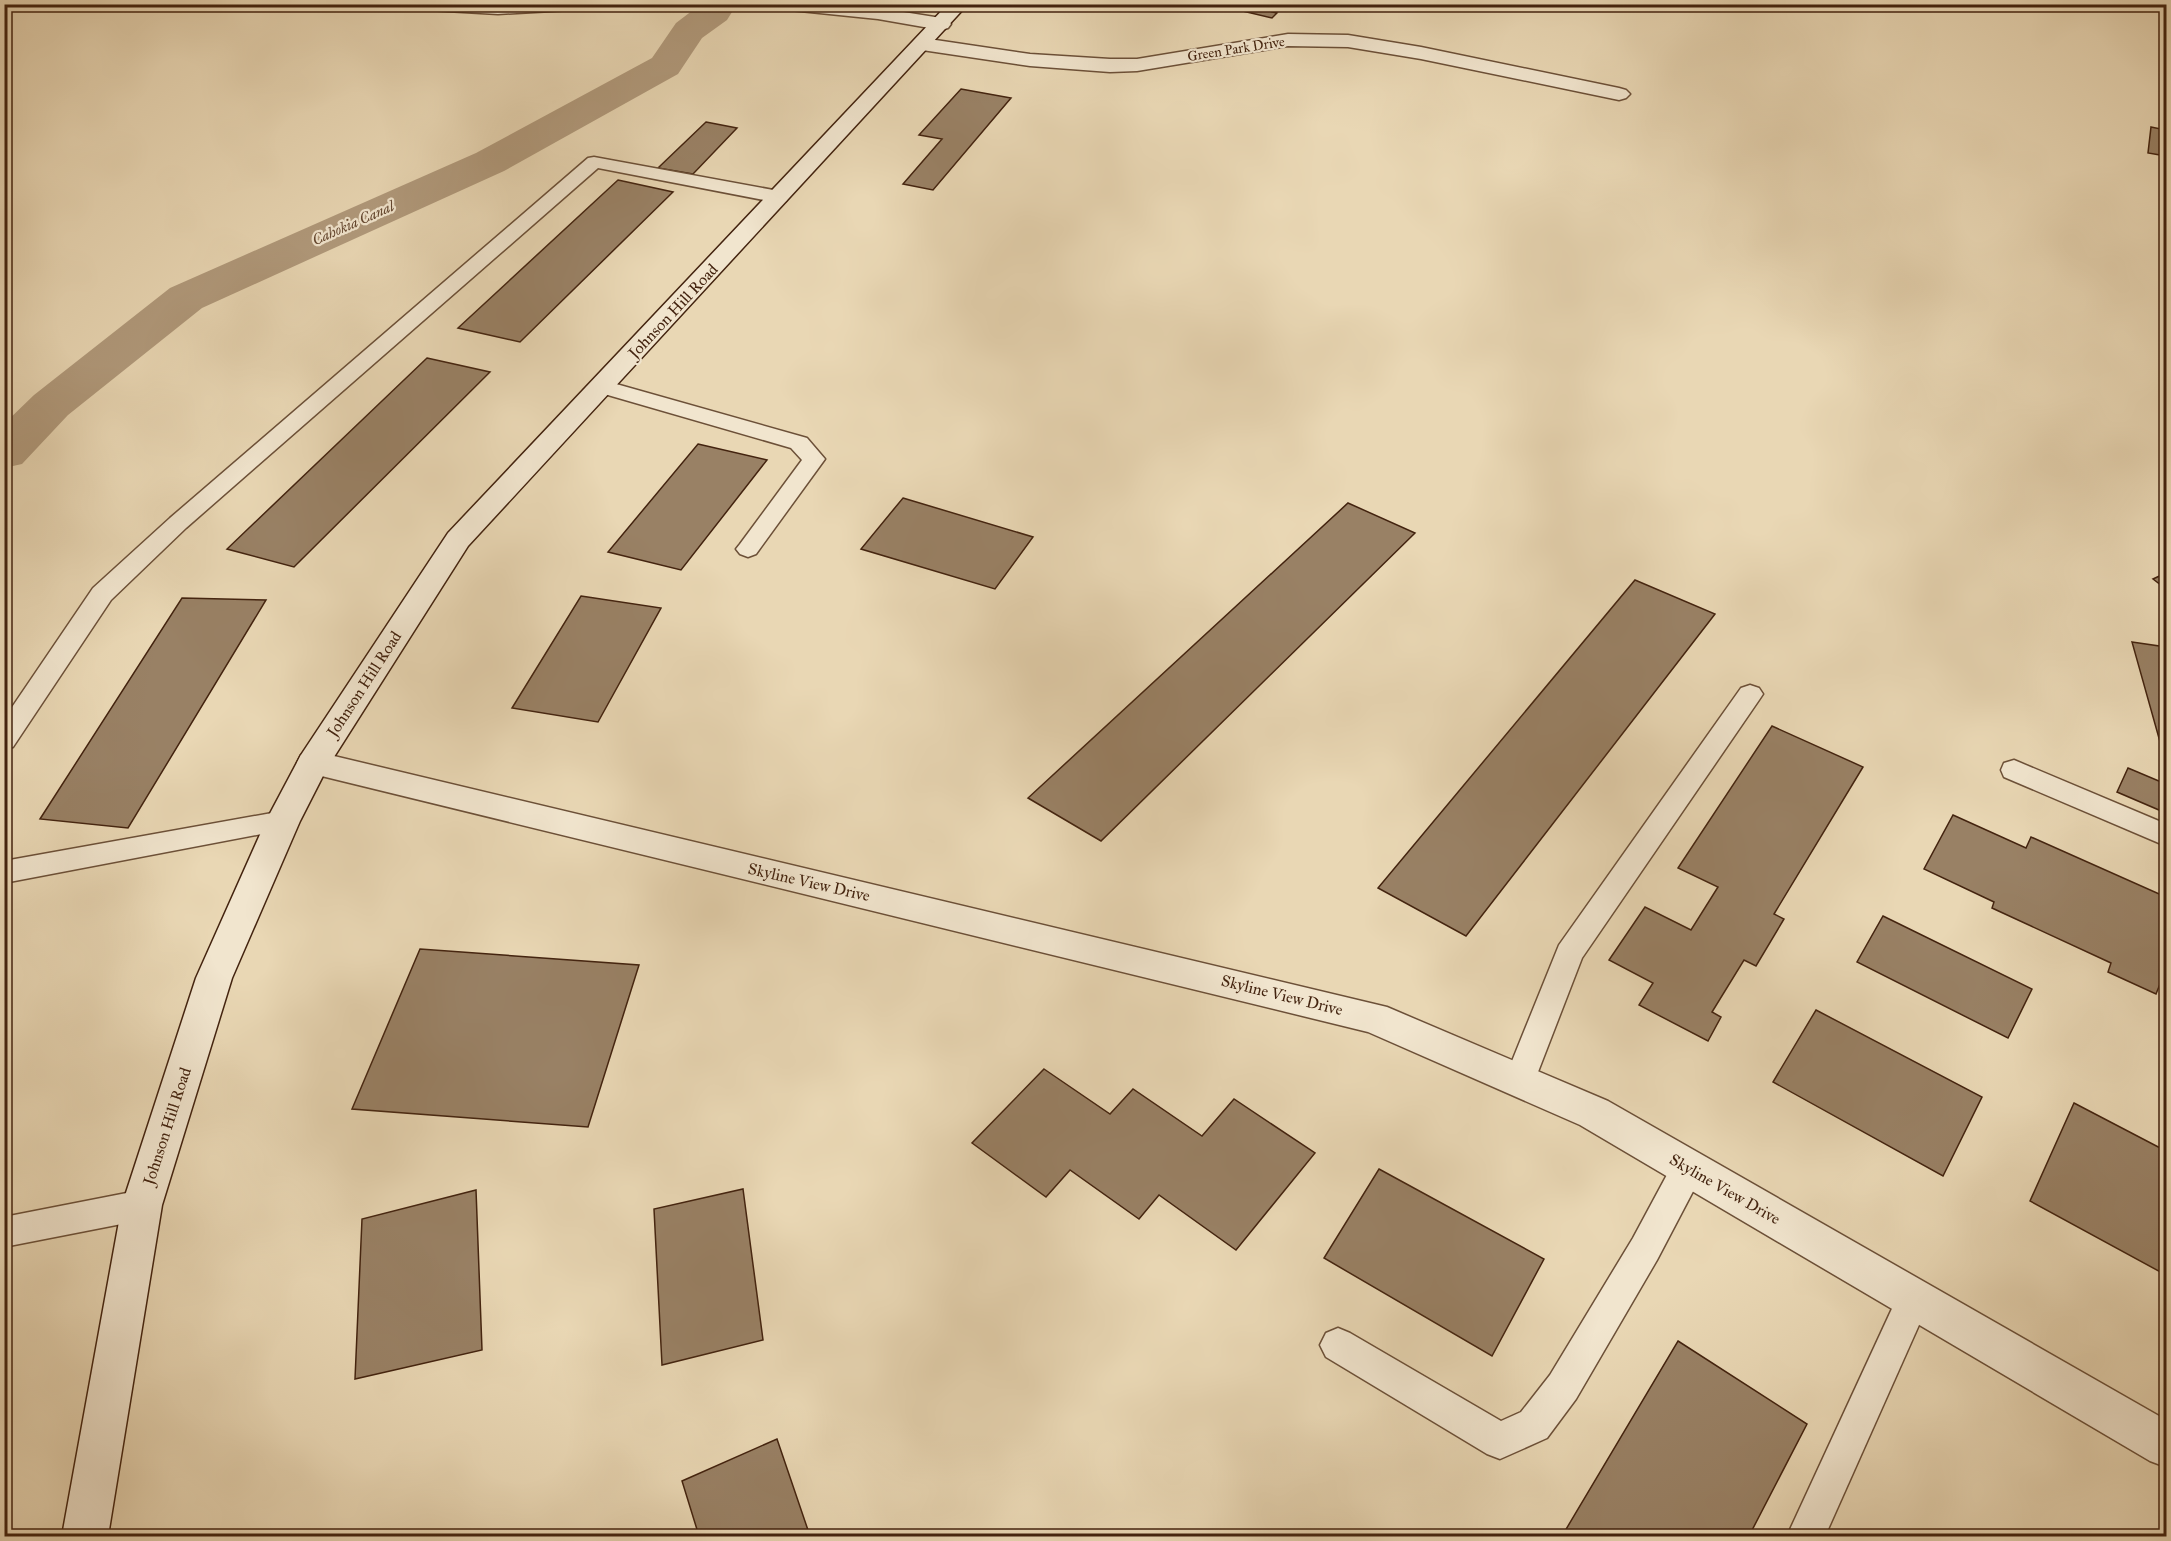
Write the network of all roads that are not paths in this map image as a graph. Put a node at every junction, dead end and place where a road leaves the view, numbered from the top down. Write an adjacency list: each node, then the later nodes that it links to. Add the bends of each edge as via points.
1 (428, 4): 2 (street, via 498,8)
2 (571, 4)
3 (790, 4): 4 (street, Green Park Drive)
4 (941, 24): 5 (street, Green Park Drive, via 1031,59 1137,65 1288,40 1348,41); 6 (street, Johnson Hill Road)
5 (1619, 94)
6 (779, 196): 7 (street, Johnson Hill Road); 10 (lane, via 594,162 178,523 102,594)
7 (602, 386): 8 (lane, via 799,443 814,459); 11 (street, Johnson Hill Road, via 458,540)
8 (748, 549)
9 (1750, 694): 16 (lane, via 1569,953)
10 (4, 740)
11 (313, 763): 13 (street, Johnson Hill Road); 16 (street, Skyline View Drive, via 1374,1018)
12 (2014, 770): 14 (lane)
13 (283, 821): 15 (lane); 18 (street, Johnson Hill Road, via 214,978)
14 (2166, 836)
15 (4, 872)
16 (1520, 1081): 17 (street, Skyline View Drive, via 1594,1113)
17 (1688, 1168): 20 (street, Skyline View Drive); 21 (lane, via 1563,1387 1534,1425 1500,1441)
18 (142, 1205): 19 (lane); 23 (street, Johnson Hill Road)
19 (4, 1232)
20 (1914, 1298): 22 (street, Skyline View Drive); 24 (lane)
21 (1338, 1345)
22 (2166, 1445)
23 (85, 1536)
24 (1806, 1536)

